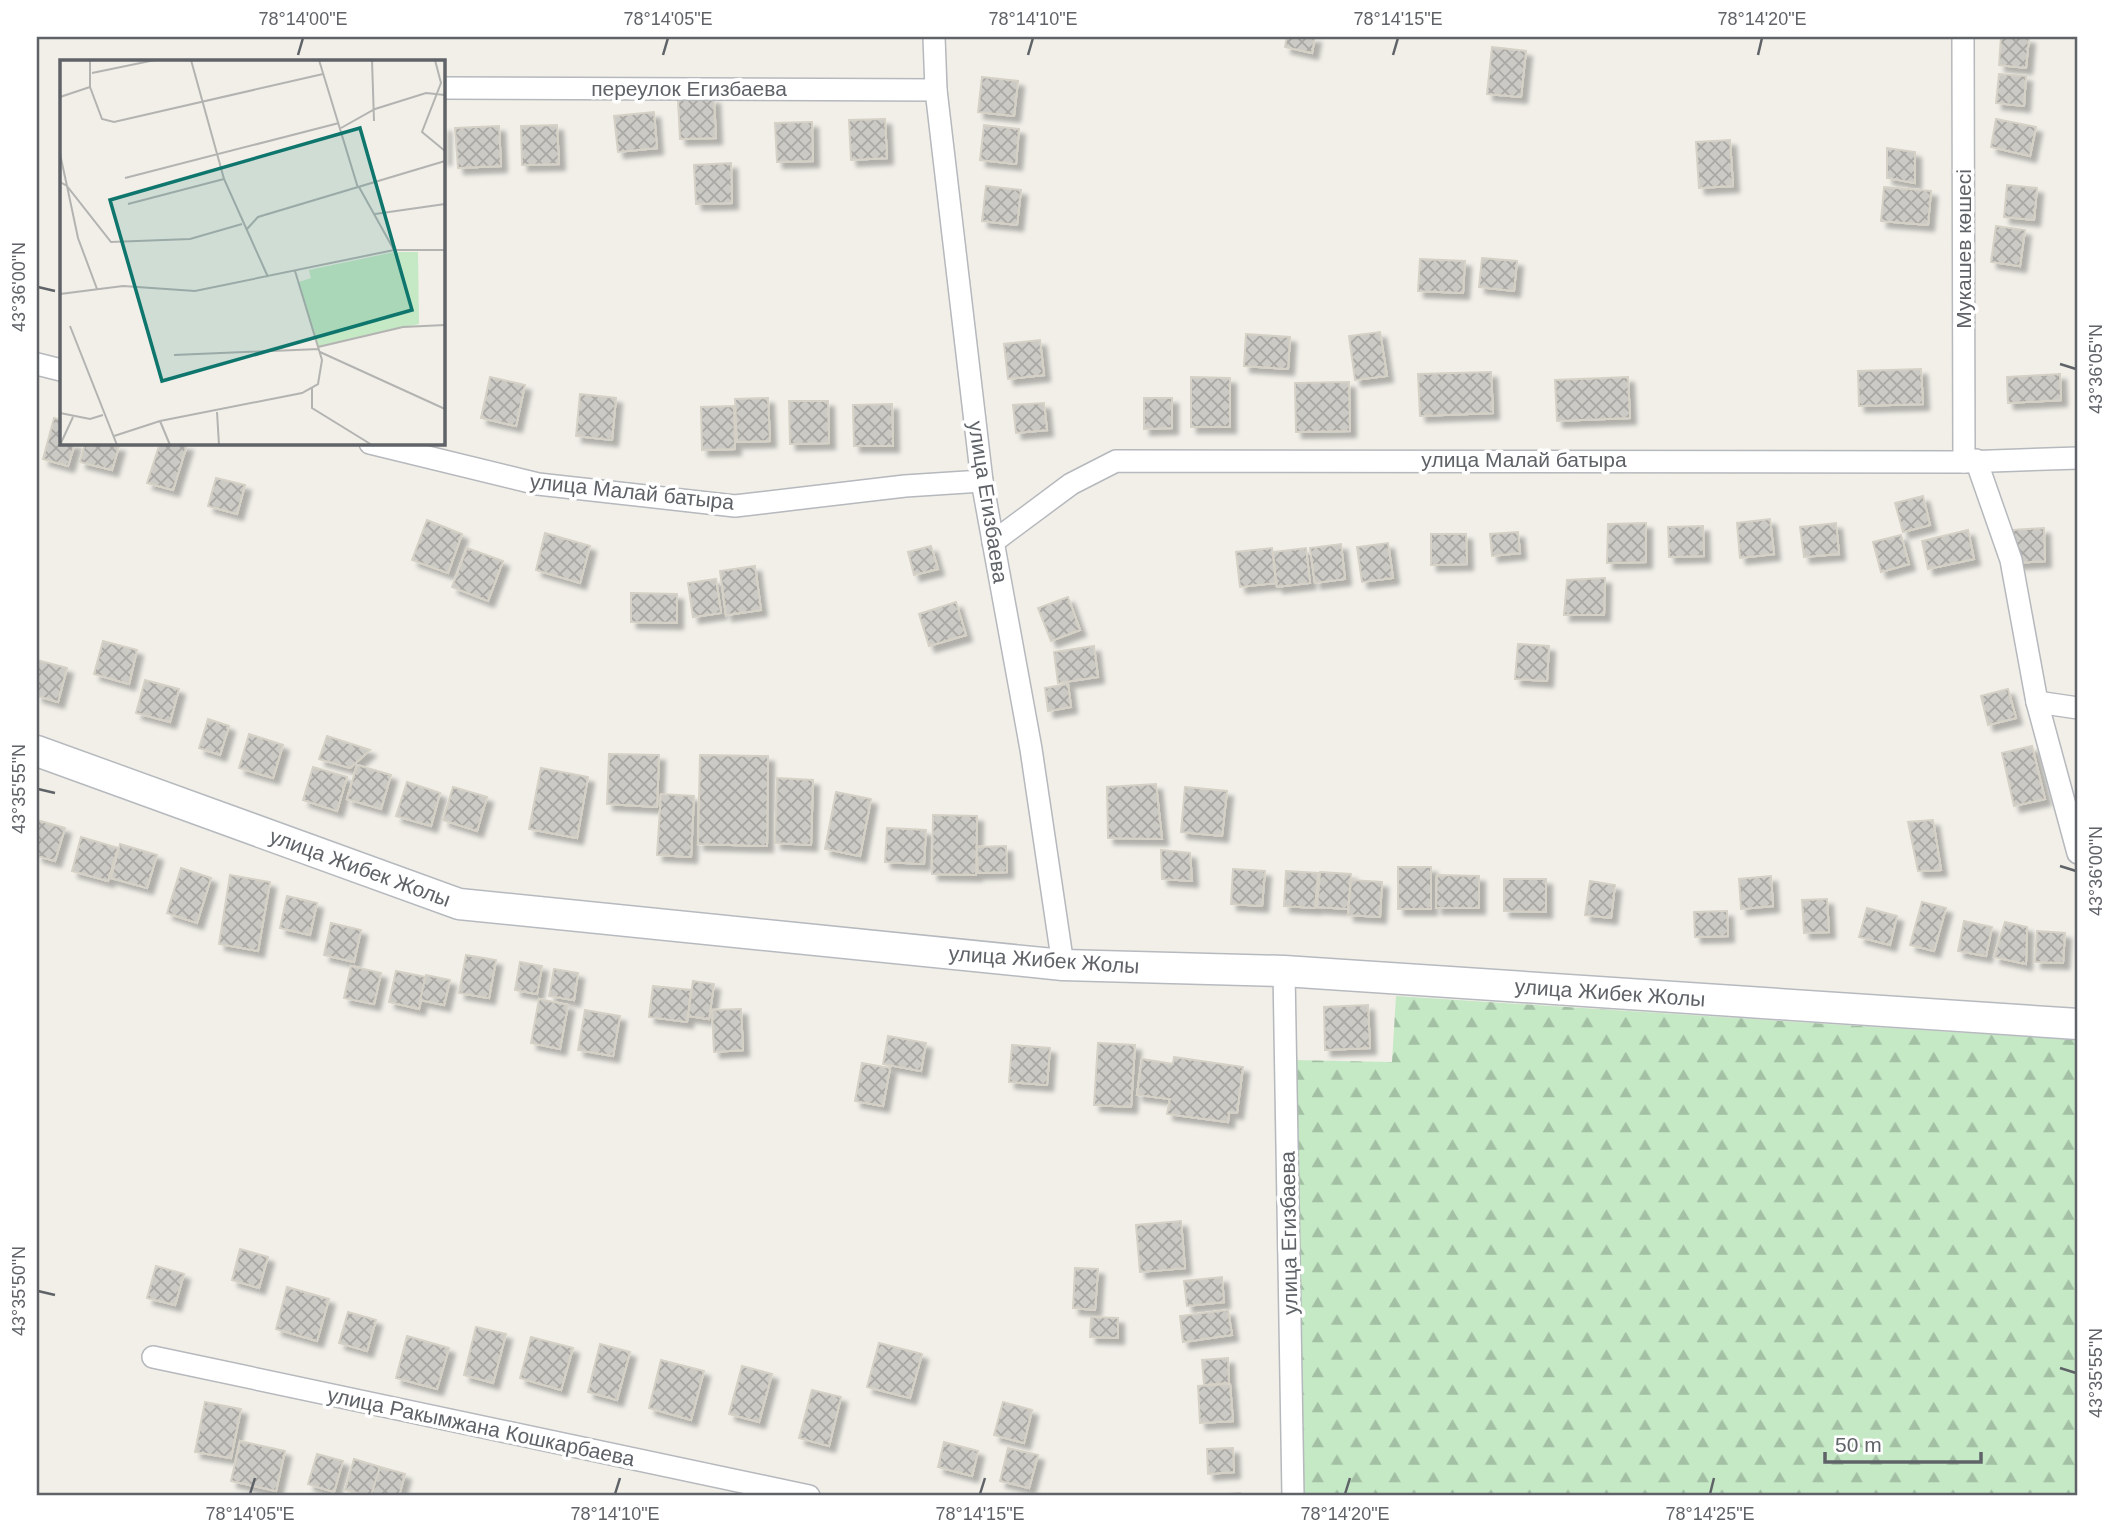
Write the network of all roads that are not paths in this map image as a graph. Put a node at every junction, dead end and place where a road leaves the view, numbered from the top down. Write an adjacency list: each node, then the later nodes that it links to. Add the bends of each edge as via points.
1 (934, 37): 4 (street, улица Егизбаева)
2 (1963, 37): 9 (street, Мукашев көшесі)
3 (444, 88): 4 (street, переулок Егизбаева)
4 (936, 90): 10 (street, улица Егизбаева)
5 (37, 364): 6 (street)
6 (60, 370)
7 (374, 444): 10 (street, улица Малай батыра, via 538,484 735,506)
8 (2078, 458): 9 (street, улица Малай батыра)
9 (1970, 461): 11 (street, улица Малай батыра, via 1116,461 1071,484); 12 (street, Мукашев көшесі, via 2011,560)
10 (982, 481): 11 (street, улица Егизбаева)
11 (993, 542): 16 (street, улица Егизбаева, via 1031,749)
12 (2037, 702): 13 (street); 15 (street, Мукашев көшесі)
13 (2078, 708)
14 (37, 751): 16 (main road, улица Жибек Жолы, via 459,904)
15 (2078, 853)
16 (1063, 965): 17 (main road, улица Жибек Жолы)
17 (1284, 971): 18 (main road, улица Жибек Жолы); 21 (street, улица Егизбаева)
18 (2078, 1024)
19 (153, 1357): 20 (street, улица Ракымжана Кошкарбаева)
20 (808, 1496)
21 (1293, 1496)

